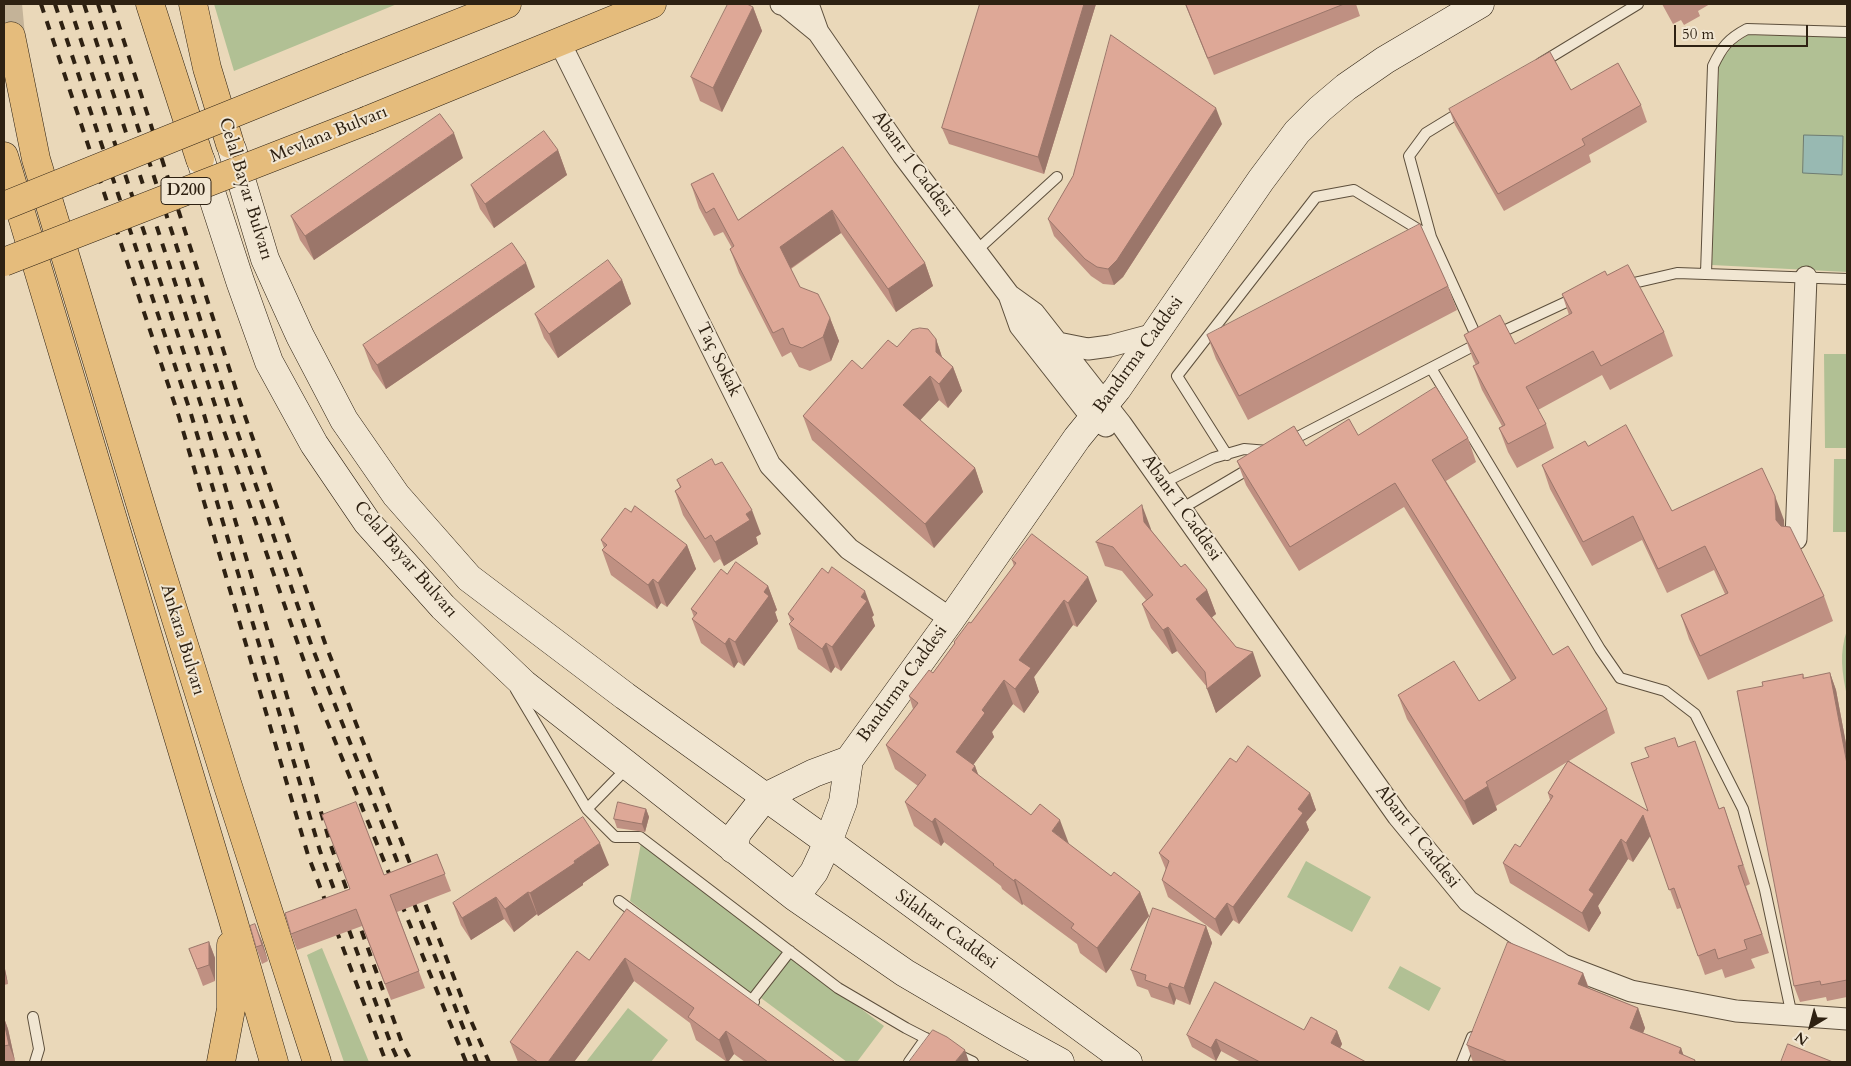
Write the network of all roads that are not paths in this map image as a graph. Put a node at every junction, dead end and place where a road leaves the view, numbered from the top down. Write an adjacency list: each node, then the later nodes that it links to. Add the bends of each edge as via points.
1 (150, 4): 42 (main road, Celal Bayar Bulvarı, via 269,362 314,444 367,522 443,607)
2 (194, 4): 45 (main road, Celal Bayar Bulvarı, via 207,68 266,259 300,336 344,420 396,495 469,578)
3 (506, 4): 17 (main road, bridge)
4 (653, 4): 12 (main road, Mevlana Bulvarı / D200)
5 (781, 4): 9 (street, Abant 1 Caddesi)
6 (808, 4): 9 (street, Abant 1 Caddesi)
7 (1480, 4): 29 (main road, Bandırma Caddesi, via 1346,87 1297,132 1260,180)
8 (1638, 4): 13 (lane)
9 (818, 32): 21 (street, Abant 1 Caddesi, via 903,155)
10 (1847, 32): 23 (lane, via 1747,29 1721,48 1713,66)
11 (11, 36): 61 (main road, Ankara Bulvarı, via 36,158 221,765)
12 (559, 41): 22 (main road, Mevlana Bulvarı / D200, bridge, via 368,120); 41 (street, Taç Sokak, via 770,464 849,549)
13 (1528, 71)
14 (1468, 107): 20 (lane, via 1426,133 1409,156)
15 (4, 156): 51 (main road, Ankara Bulvarı)
16 (1057, 177): 21 (lane)
17 (4, 206)
18 (1411, 225): 19 (lane); 20 (lane); 30 (lane, via 1354,190 1316,197)
19 (1403, 234)
20 (1431, 237): 32 (lane)
21 (976, 251): 27 (street, Abant 1 Caddesi)
22 (4, 262)
23 (1706, 273): 24 (lane); 26 (lane, via 1677,273)
24 (1806, 277): 25 (lane); 40 (street)
25 (1847, 279)
26 (1613, 288)
27 (1009, 294): 33 (street, Abant 1 Caddesi, via 1034,313); 35 (street, Abant 1 Caddesi, via 1020,326)
28 (1586, 295): 32 (lane)
29 (1155, 334): 33 (street, via 1088,349); 35 (main road, Bandırma Caddesi)
30 (1206, 338): 31 (lane); 37 (lane, via 1177,376)
31 (1220, 339)
32 (1480, 343): 34 (lane)
33 (1058, 344): 35 (street, Abant 1 Caddesi)
34 (1431, 368): 36 (lane); 53 (lane, via 1620,678 1665,691 1695,714 1743,808 1765,890)
35 (1099, 411): 38 (street, Abant 1 Caddesi, via 1133,440); 41 (main road, Bandırma Caddesi)
36 (1270, 451): 37 (lane, via 1244,449); 39 (lane, via 1251,468)
37 (1226, 455): 38 (lane, via 1213,458)
38 (1163, 483): 39 (street, Abant 1 Caddesi)
39 (1181, 509): 53 (street, Abant 1 Caddesi, via 1398,816 1468,901 1512,936 1563,965 1631,991 1736,1011)
40 (1796, 539)
41 (950, 619): 43 (main road, Bandırma Caddesi)
42 (498, 660): 44 (main road, Celal Bayar Bulvarı); 46 (lane)
43 (849, 760): 45 (main road, Bandırma Caddesi); 47 (main road, Bandırma Caddesi, via 843,802)
44 (629, 766): 46 (lane); 48 (main road, Celal Bayar Bulvarı)
45 (765, 797): 47 (main road, Silahtar Caddesi); 48 (main road, Bandırma Caddesi, via 736,833)
46 (587, 809): 52 (lane, via 615,838 640,837)
47 (828, 842): 49 (main road, Bandırma Caddesi, via 814,872); 65 (main road, Silahtar Caddesi)
48 (733, 849): 49 (main road)
49 (795, 896): 64 (main road, via 905,973)
50 (619, 901): 52 (lane, via 755,1003)
51 (231, 913): 59 (main road, via 231,1009); 60 (main road, Ankara Bulvarı)
52 (790, 951): 57 (lane, via 838,988)
53 (1792, 1016): 55 (street, Abant 1 Caddesi)
54 (33, 1017): 58 (lane, via 39,1049)
55 (1847, 1019)
56 (1476, 1028): 66 (lane)
57 (926, 1038): 62 (lane); 63 (lane)
58 (35, 1062)
59 (222, 1062)
60 (274, 1062)
61 (316, 1062)
62 (909, 1062)
63 (973, 1062)
64 (1060, 1062)
65 (1128, 1062)
66 (1462, 1062)

